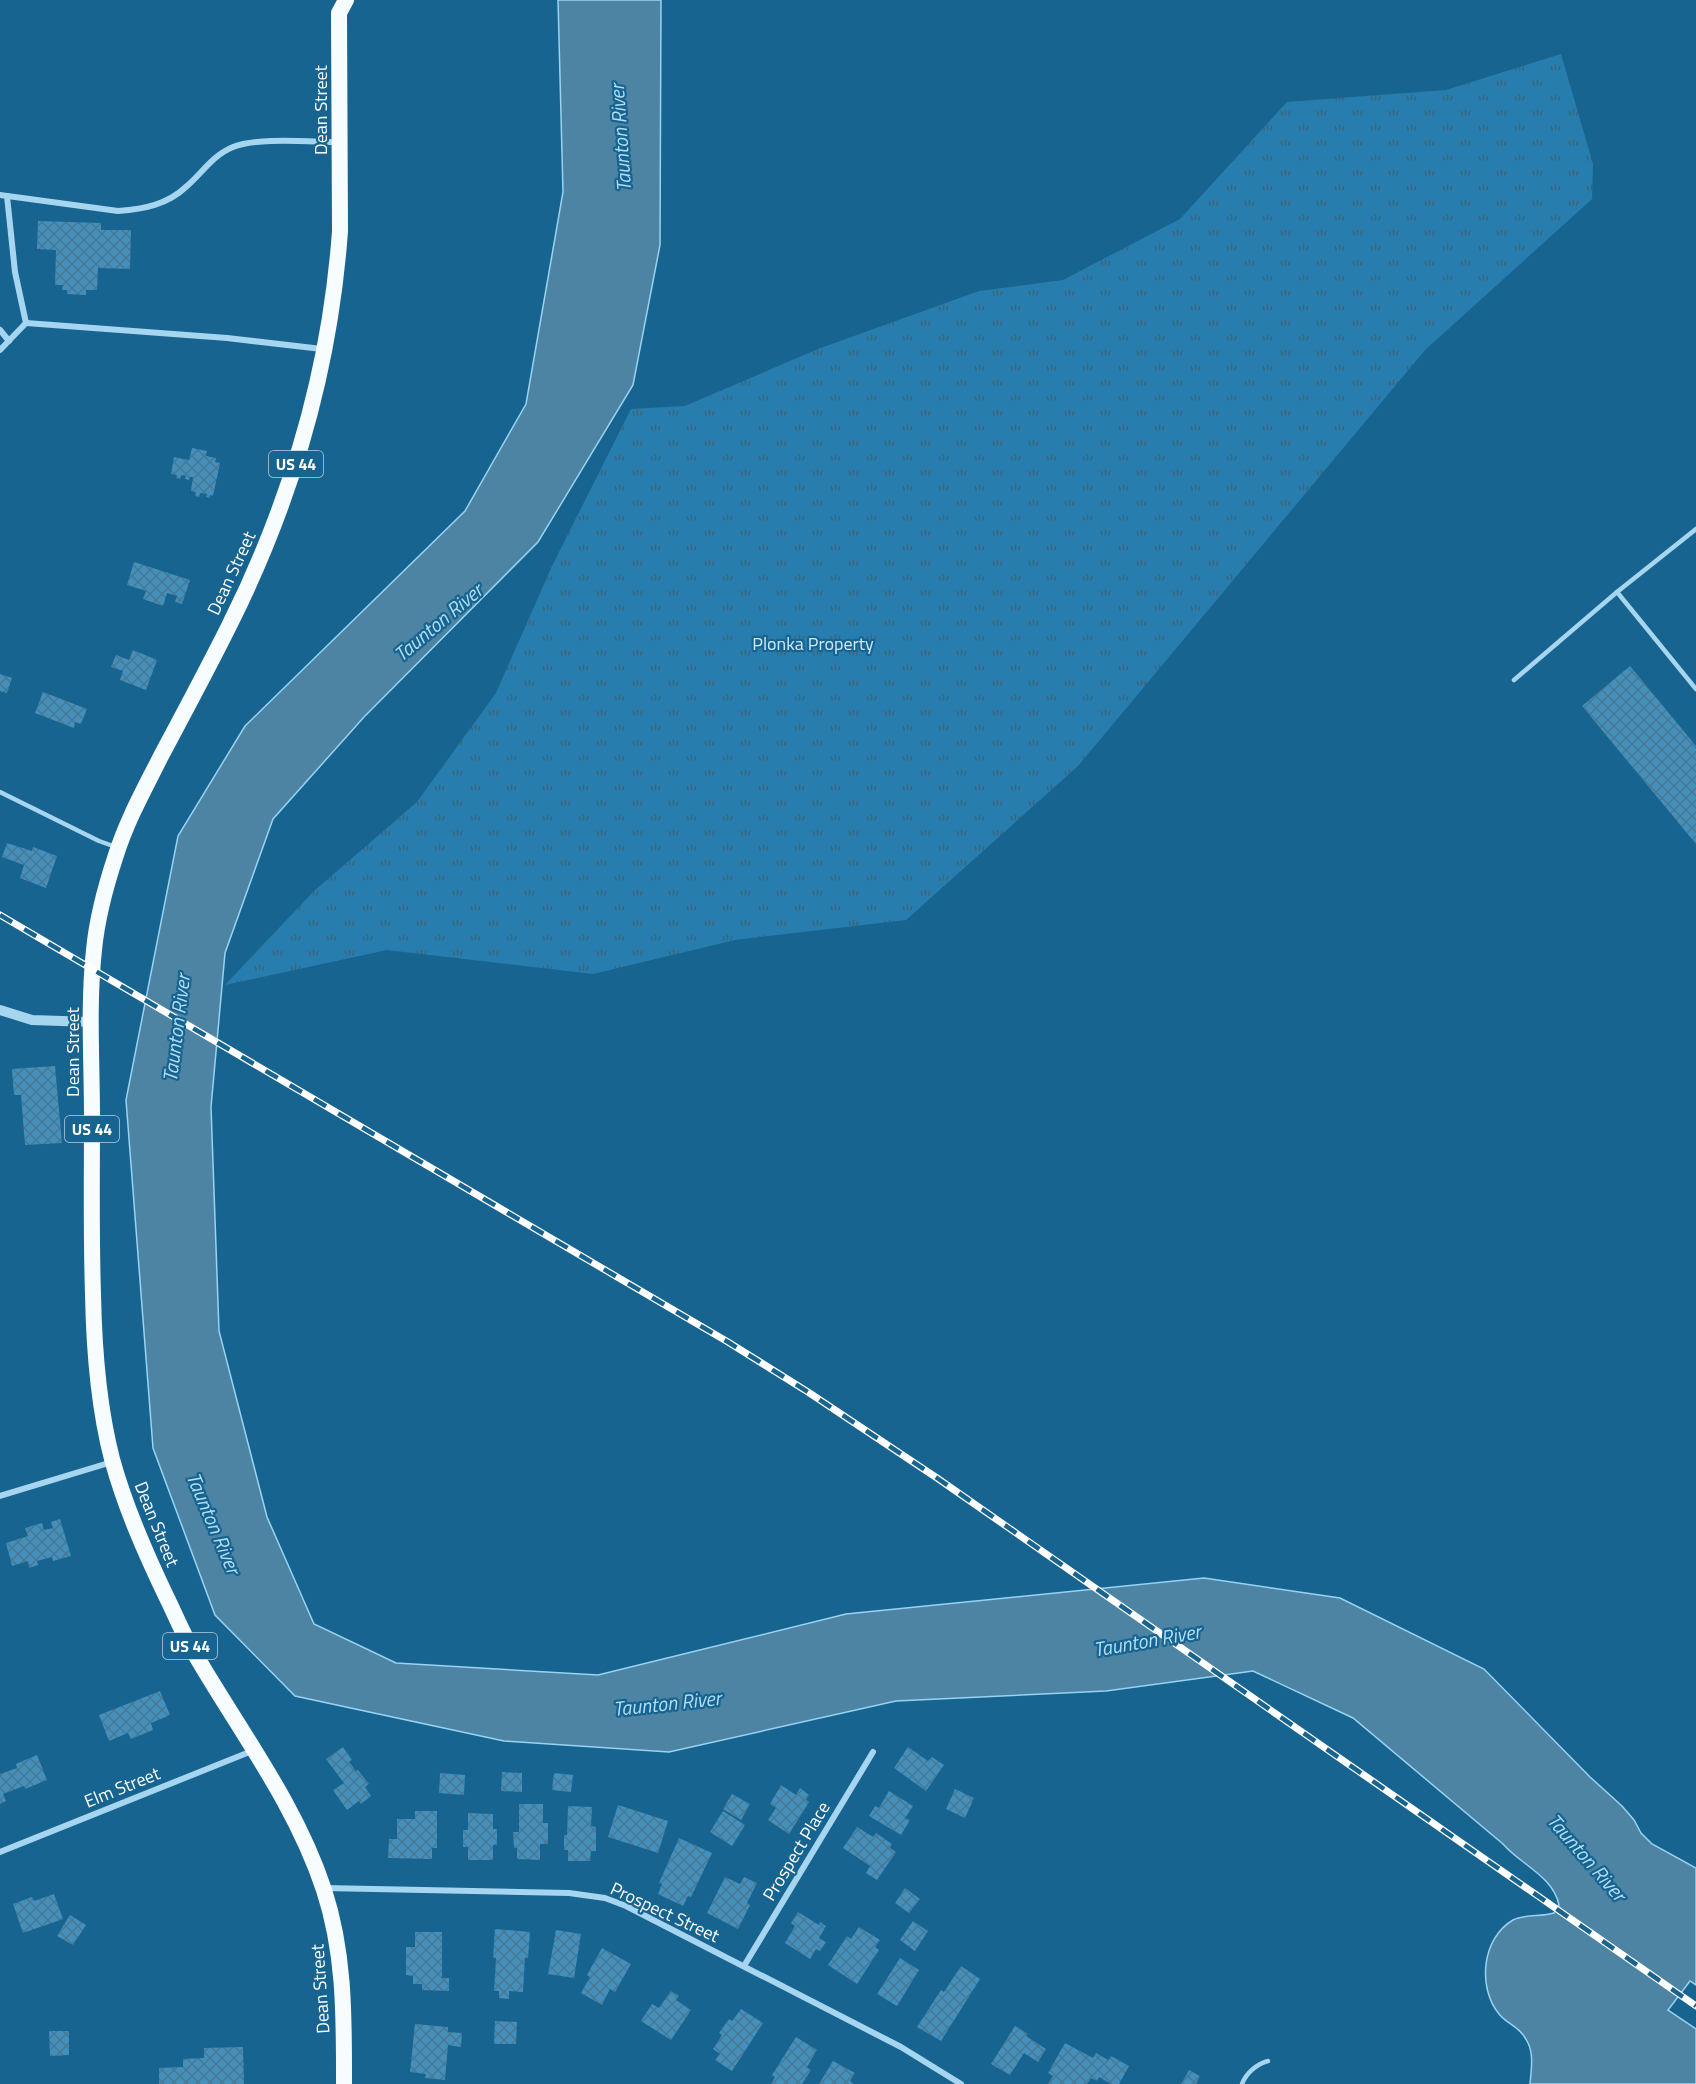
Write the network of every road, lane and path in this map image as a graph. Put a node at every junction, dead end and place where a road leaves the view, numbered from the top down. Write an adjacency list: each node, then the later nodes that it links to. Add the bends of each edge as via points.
1 (339, 4): 2 (highway, Dean Street / US 44)
2 (340, 142): 3 (street, via 258,142 233,147 219,154 172,197 137,210); 8 (highway, Dean Street / US 44, via 340,231)
3 (3, 196): 4 (street)
4 (26, 323): 6 (street); 8 (street, via 227,338)
5 (0, 330): 6 (street)
6 (9, 341): 7 (street)
7 (0, 350)
8 (326, 350): 14 (highway, Dean Street / US 44, via 299,455 265,549 143,791)
9 (1696, 529): 10 (lane)
10 (1617, 592): 11 (lane); 12 (lane)
11 (1515, 681)
12 (1696, 688)
13 (0, 792): 14 (lane)
14 (119, 848): 16 (highway, Dean Street / US 44, via 94,944)
15 (0, 1010): 16 (street, via 32,1020)
16 (91, 1022): 17 (highway, Dean Street / US 44, via 93,1294 99,1390)
17 (113, 1462): 18 (street); 19 (highway, Dean Street / US 44, via 140,1539 190,1646)
18 (0, 1496)
19 (255, 1750): 21 (street, Elm Street); 22 (highway, Dean Street / US 44, via 301,1832)
20 (873, 1752): 23 (street, Prospect Place)
21 (0, 1852)
22 (324, 1888): 23 (street, Prospect Street, via 569,1893 605,1898); 25 (highway, Dean Street / US 44, via 342,1969)
23 (744, 1966): 26 (street, Prospect Street, via 901,2047)
24 (1268, 2061): 27 (lane, via 1259,2063)
25 (344, 2084)
26 (962, 2084)
27 (1242, 2084)

